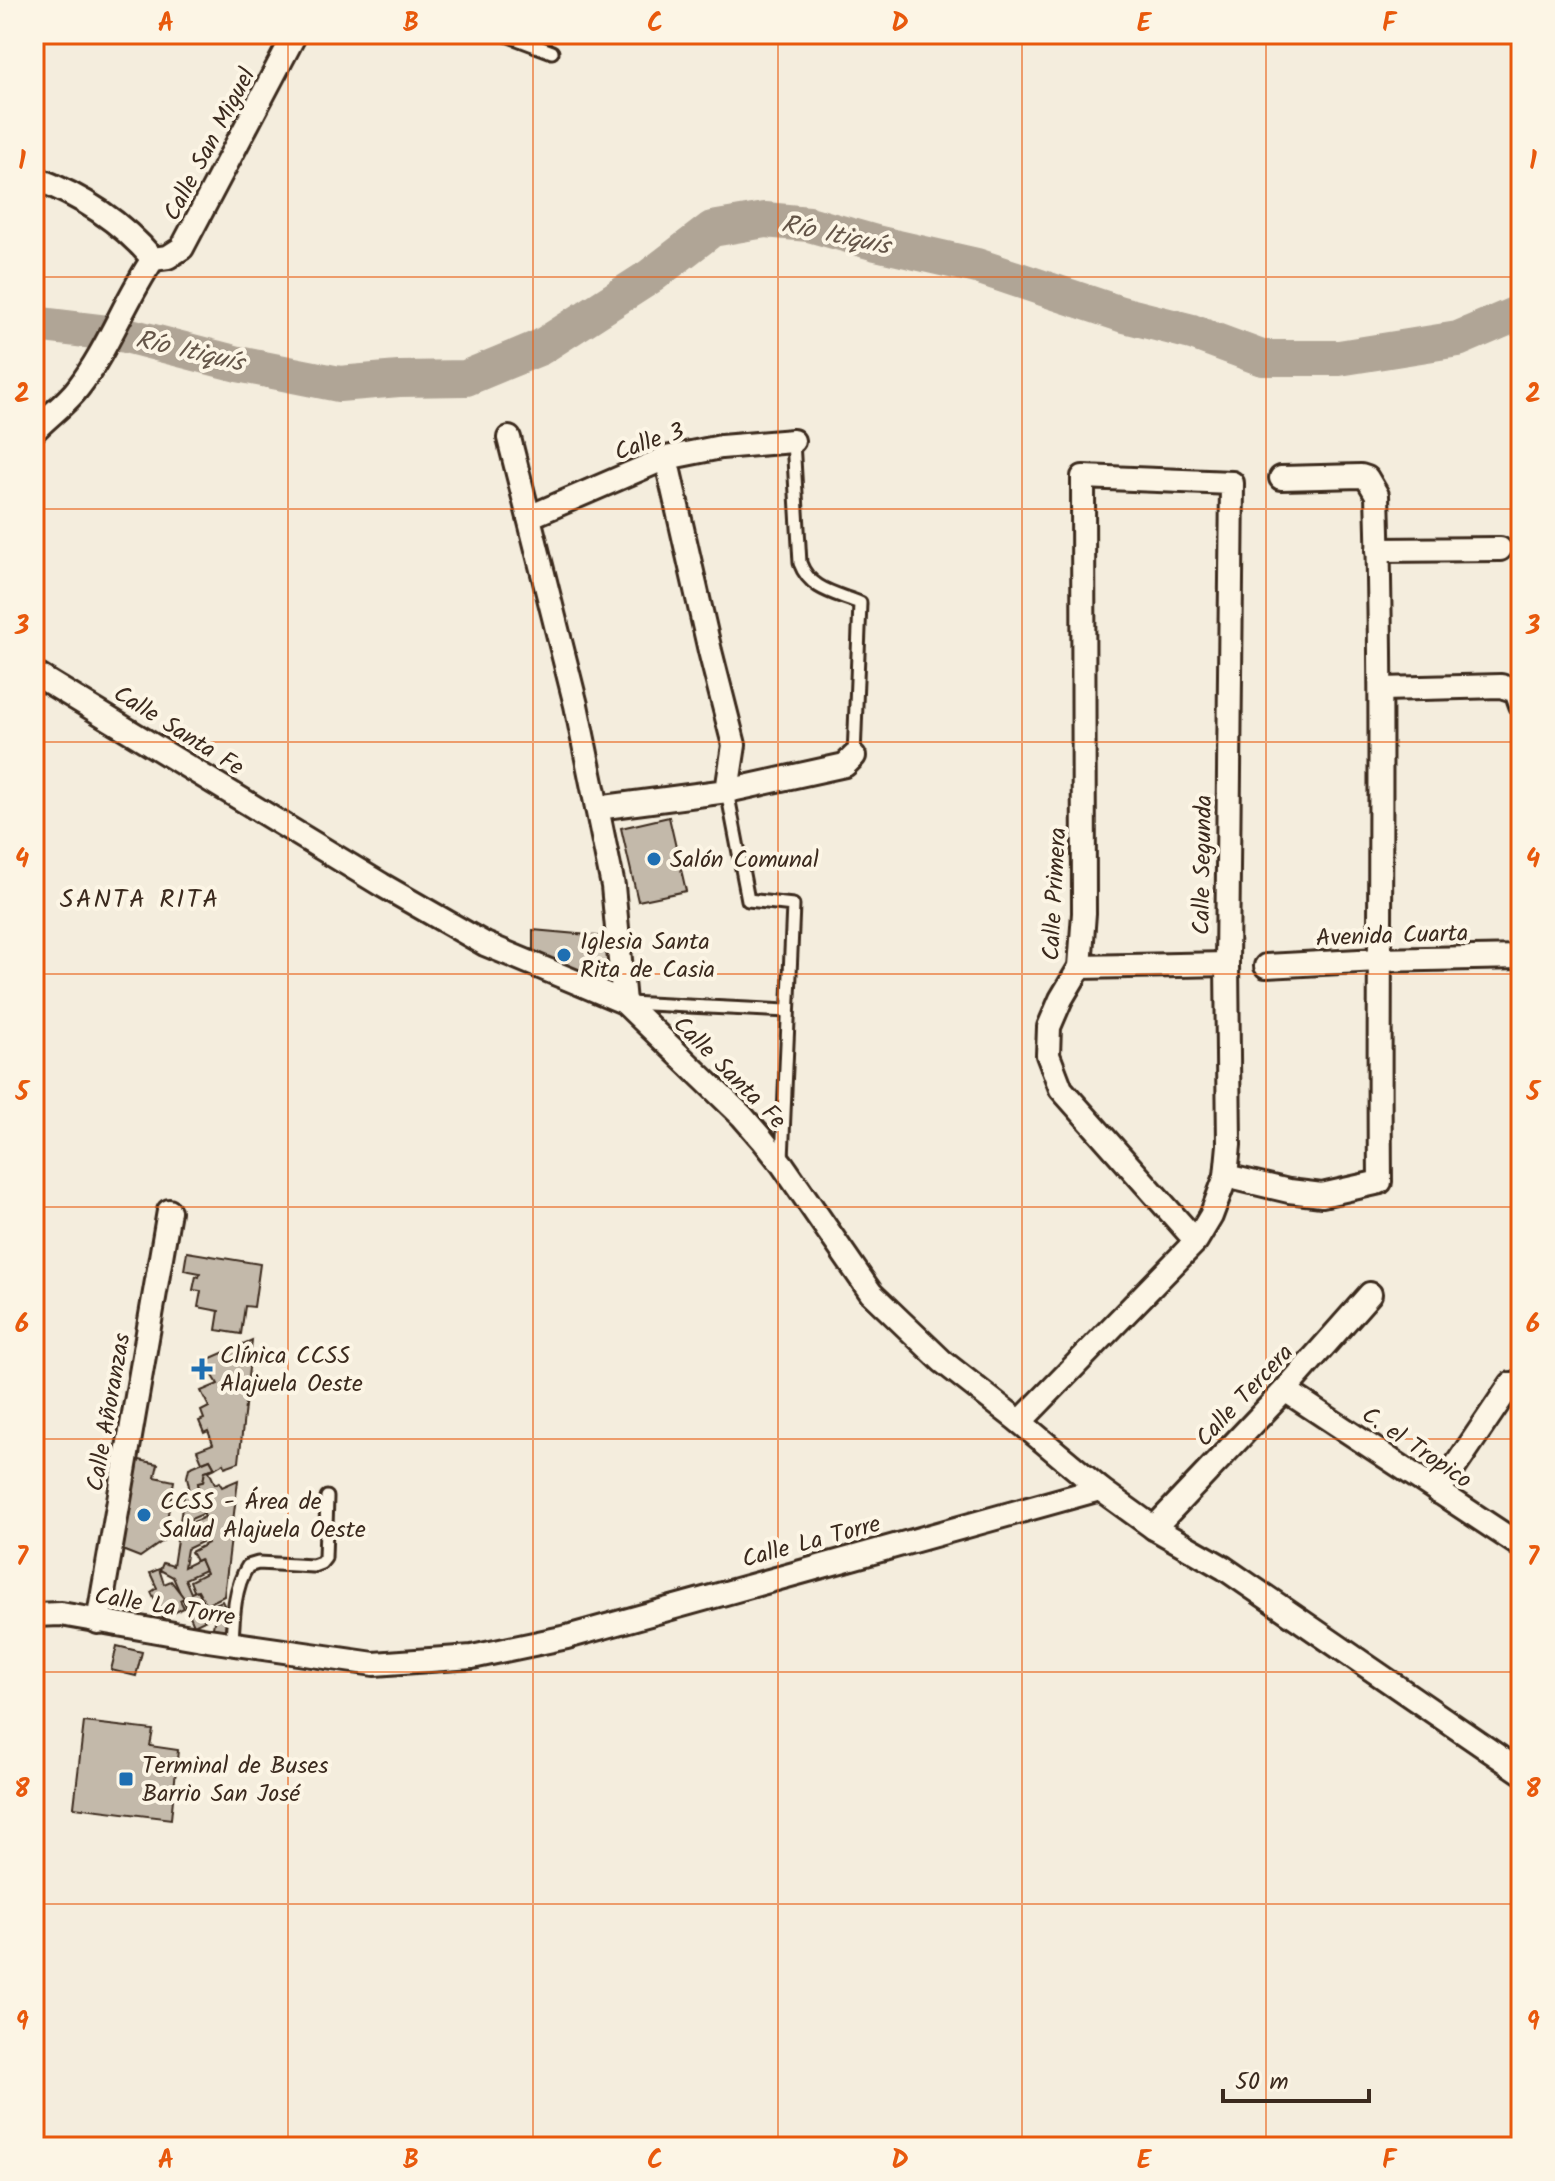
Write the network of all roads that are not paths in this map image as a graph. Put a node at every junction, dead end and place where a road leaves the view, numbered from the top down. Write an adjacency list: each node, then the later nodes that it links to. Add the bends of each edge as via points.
1 (295, 34): 5 (street, Calle San Miguel, via 182,248)
2 (504, 34): 3 (lane)
3 (552, 52)
4 (34, 178): 5 (street, Calle San Miguel, via 77,196 133,235)
5 (153, 259): 6 (street, via 77,390)
6 (34, 431)
7 (509, 438): 12 (street)
8 (793, 441): 9 (street, Calle 3); 18 (lane, via 805,577 860,603)
9 (666, 458): 12 (street, Calle 3); 19 (street, via 734,745)
10 (1281, 478): 14 (street, via 1367,478 1377,495)
11 (1232, 483): 23 (street, Calle Segunda); 25 (street, Calle Primera, via 1083,477)
12 (529, 517): 20 (street)
13 (1500, 549): 14 (street)
14 (1378, 550): 16 (street)
15 (34, 673): 26 (street, Calle Santa Fe, via 485,944)
16 (1382, 689): 17 (street, via 1501,686); 22 (street)
17 (1518, 698)
18 (854, 756): 19 (street, via 845,765)
19 (727, 791): 20 (street); 27 (lane, via 748,900 793,905)
20 (597, 808): 26 (street, via 613,886)
21 (1521, 957): 22 (street, Avenida Cuarta)
22 (1378, 960): 24 (street, Avenida Cuarta); 29 (street, via 1380,1182 1322,1195)
23 (1227, 964): 25 (street); 29 (street, Calle Segunda)
24 (1266, 966)
25 (1080, 967): 31 (street, Calle Primera, via 1049,1027 1048,1055 1061,1089)
26 (624, 1002): 27 (lane); 28 (street, Calle Santa Fe, via 742,1116)
27 (787, 1011): 28 (lane)
28 (782, 1164): 35 (street, Calle Santa Fe, via 871,1293 942,1361)
29 (1226, 1176): 31 (street, Calle Segunda)
30 (169, 1211): 42 (street, Calle Añoranzas)
31 (1196, 1241): 35 (street)
32 (1370, 1294): 34 (street, Calle Tercera)
33 (1511, 1384): 37 (street)
34 (1285, 1390): 37 (street, C. el Tropico); 39 (street, Calle Tercera)
35 (1020, 1422): 36 (street, Calle Santa Fe)
36 (1100, 1489): 39 (street); 43 (street, Calle La Torre, via 567,1637 472,1657 374,1664)
37 (1438, 1492): 40 (street, C. el Tropico)
38 (327, 1497): 43 (lane, via 325,1558 313,1566 248,1566 241,1576)
39 (1154, 1528): 44 (street, via 1224,1568)
40 (1521, 1546)
41 (34, 1615): 42 (street, Calle La Torre)
42 (98, 1622): 43 (street, Calle La Torre)
43 (232, 1644)
44 (1521, 1772)

